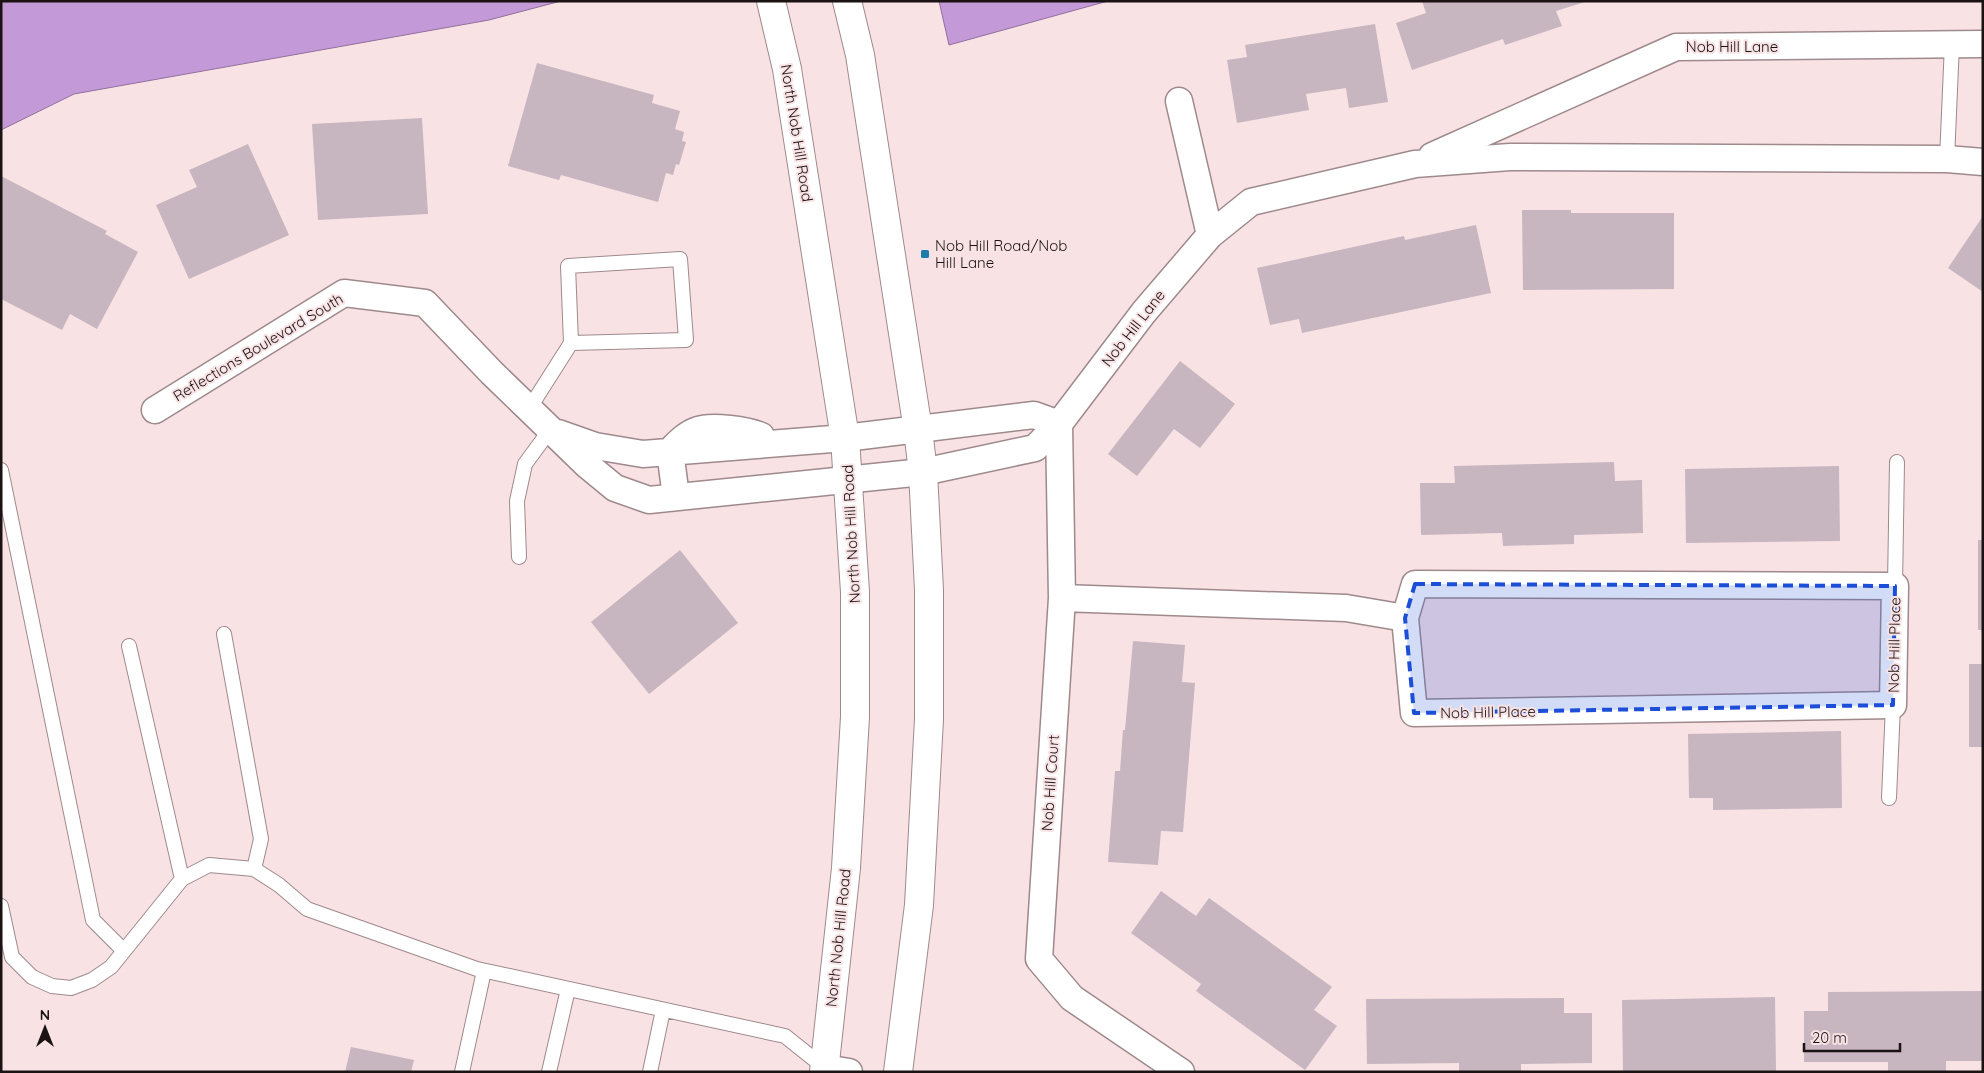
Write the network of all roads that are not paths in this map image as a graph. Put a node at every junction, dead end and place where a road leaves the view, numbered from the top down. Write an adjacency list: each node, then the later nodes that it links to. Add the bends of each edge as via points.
1 (771, 1): 16 (main road, North Nob Hill Road, via 787,69)
2 (847, 1): 15 (main road, via 860,54)
3 (1952, 44): 4 (street, Nob Hill Lane); 6 (lane); 8 (street, Nob Hill Lane, via 1676,46)
4 (1983, 44)
5 (1179, 101): 9 (street)
6 (1947, 159): 7 (street, Nob Hill Lane); 8 (street, Nob Hill Lane, via 1510,156)
7 (1983, 162)
8 (1416, 164): 9 (street, Nob Hill Lane, via 1250,202)
9 (1210, 235): 13 (street, Nob Hill Lane, via 1144,312)
10 (571, 343): 10 (lane, via 568,266 680,259 686,340); 11 (lane)
11 (529, 409): 12 (street, Reflections Boulevard South, via 425,303 344,293); 14 (street, Reflections Boulevard South)
12 (154, 410)
13 (1059, 424): 15 (street, via 1034,415); 20 (street, Nob Hill Lane, via 1035,448); 25 (street, Nob Hill Court)
14 (550, 430): 17 (street, Reflections Boulevard South, via 595,446 643,454); 22 (street, Reflections Boulevard South, via 615,488 649,500); 23 (lane, via 525,464 518,501)
15 (918, 430): 16 (street); 20 (main road)
16 (845, 438): 17 (street, Reflections Boulevard South); 21 (main road, North Nob Hill Road)
17 (670, 451): 22 (street)
18 (1897, 462): 24 (lane)
19 (1, 470): 34 (lane, via 93,920)
20 (923, 472): 21 (street, Nob Hill Lane); 42 (main road, via 929,590 929,719 919,905)
21 (848, 481): 22 (street, Reflections Boulevard South); 38 (main road, North Nob Hill Road, via 856,592 856,717)
22 (676, 497)
23 (519, 557)
24 (1895, 586): 26 (street, Nob Hill Place, via 1416,584); 29 (street, Nob Hill Place)
25 (1062, 598): 26 (street, via 1346,608); 43 (street, Nob Hill Court, via 1039,959 1072,998)
26 (1405, 618): 29 (street, Nob Hill Place, via 1414,713)
27 (224, 634): 31 (lane, via 262,839)
28 (129, 646): 32 (lane)
29 (1892, 705): 30 (lane)
30 (1889, 798)
31 (254, 868): 32 (lane, via 209,865); 35 (lane, via 308,909)
32 (182, 879): 34 (lane)
33 (1, 906): 34 (lane, via 12,957 32,978 52,986 71,988 92,980 111,967)
34 (124, 951)
35 (484, 970): 36 (lane); 39 (lane)
36 (568, 989): 37 (lane); 40 (lane)
37 (663, 1010): 38 (lane, via 784,1036); 41 (lane)
38 (833, 1070)
39 (462, 1072)
40 (550, 1072)
41 (650, 1072)
42 (898, 1072)
43 (1181, 1072)

